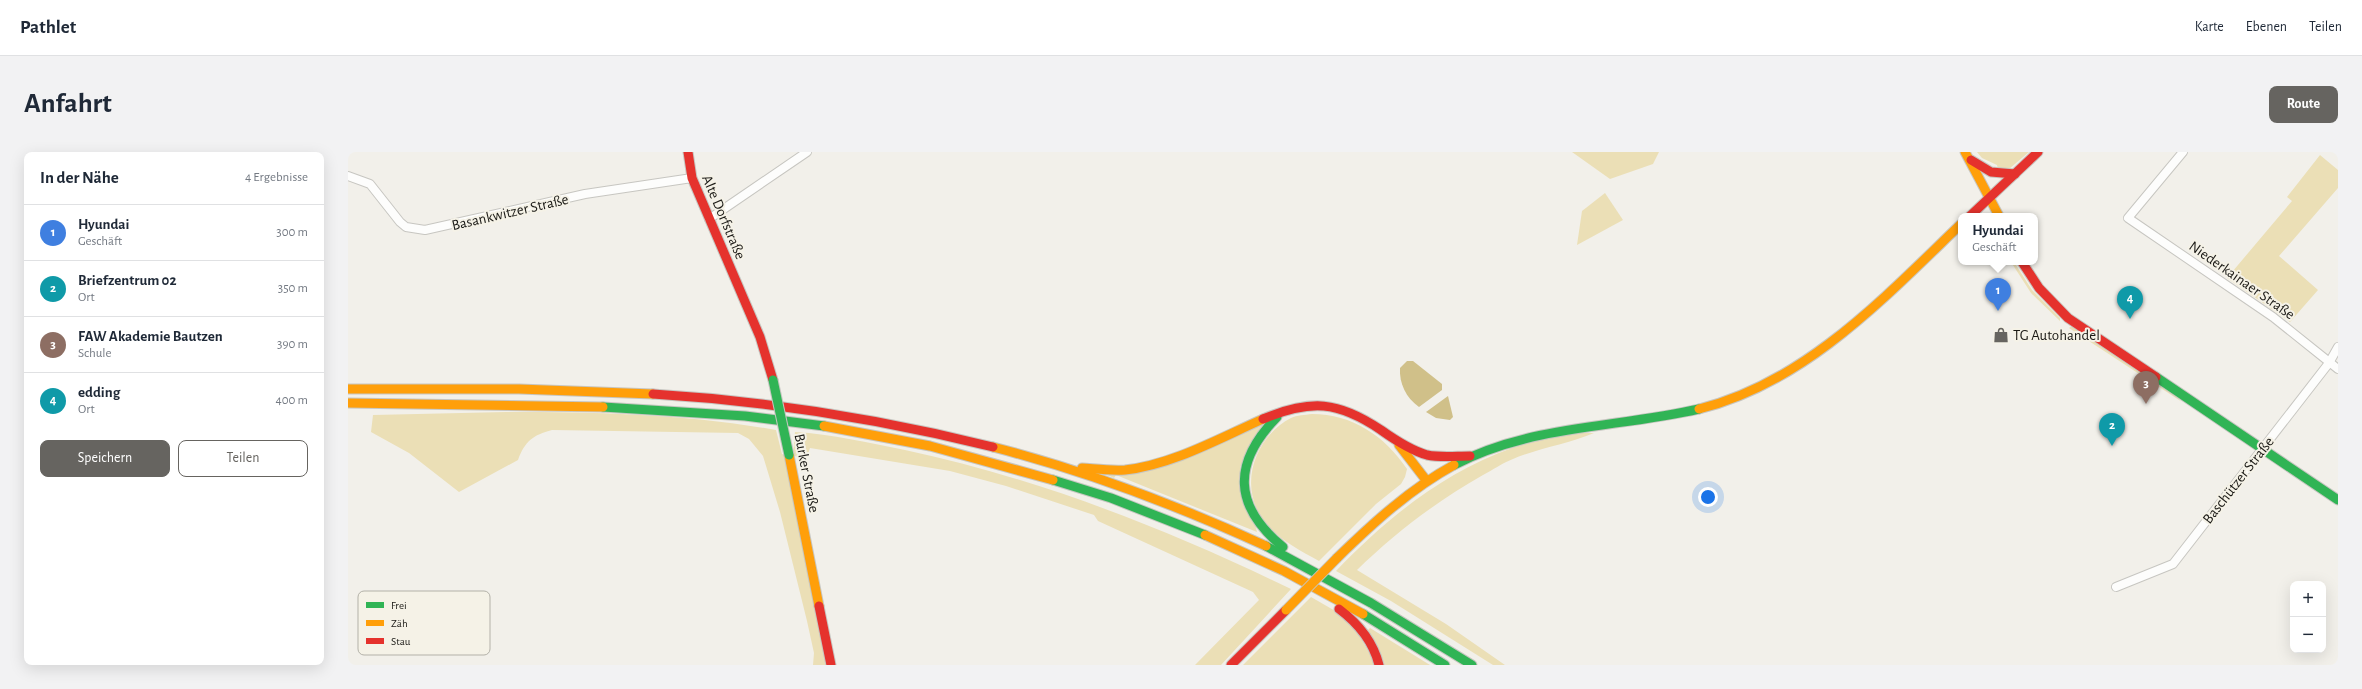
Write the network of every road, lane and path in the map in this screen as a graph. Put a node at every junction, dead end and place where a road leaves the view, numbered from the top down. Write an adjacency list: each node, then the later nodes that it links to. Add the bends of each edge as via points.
1 (688, 152): 8 (main road, Alte Dorfstraße)
2 (807, 152): 12 (street)
3 (2038, 152): 6 (main road)
4 (2183, 152): 17 (street, Niederkainaer Straße, via 2128,218 2273,317)
5 (1966, 154): 6 (main road, via 1981,168 1994,174); 9 (main road)
6 (2015, 174): 9 (main road)
7 (348, 176): 8 (street, Basankwitzer Straße, via 370,184 406,227 425,230 585,194)
8 (692, 178): 12 (main road, Alte Dorfstraße)
9 (1989, 198): 10 (main road); 11 (main road)
10 (1973, 213)
11 (1997, 213)
12 (709, 219): 15 (main road, Alte Dorfstraße)
13 (1958, 227): 24 (main road, via 1843,331 1805,359 1770,380 1726,400 1681,413 1536,434)
14 (2024, 265): 23 (main road, via 2039,288 2068,318)
15 (740, 290): 31 (main road, Burker Straße, bridge, via 760,337 773,380)
16 (2338, 347): 17 (street, Baschützer Straße)
17 (2329, 363): 18 (street, Niederkainaer Straße); 23 (street, Baschützer Straße)
18 (2338, 369)
19 (348, 389): 25 (main road, via 508,389 666,394 756,402 923,430)
20 (348, 403): 29 (main road, via 666,409 748,416 877,436 985,460 1095,494 1199,534)
21 (1281, 413): 22 (main road, via 1310,405 1339,407 1359,415); 25 (main road, via 1141,467 1110,471); 28 (main road, via 1263,431 1251,451 1245,474 1246,499 1257,523 1269,537)
22 (1390, 436): 24 (main road, via 1423,454 1439,457); 26 (main road, via 1418,467)
23 (2262, 449): 27 (main road); 30 (street, Baschützer Straße, via 2173,564)
24 (1470, 456): 26 (main road)
25 (1058, 466): 28 (main road, via 1141,494 1264,545)
26 (1426, 480): 32 (main road, bridge, via 1384,512)
27 (2338, 500)
28 (1326, 577): 35 (main road)
29 (1294, 578): 33 (main road, via 1359,626 1373,647); 34 (main road, via 1366,616)
30 (2116, 587)
31 (831, 665)
32 (1231, 665)
33 (1379, 665)
34 (1445, 665)
35 (1472, 665)

